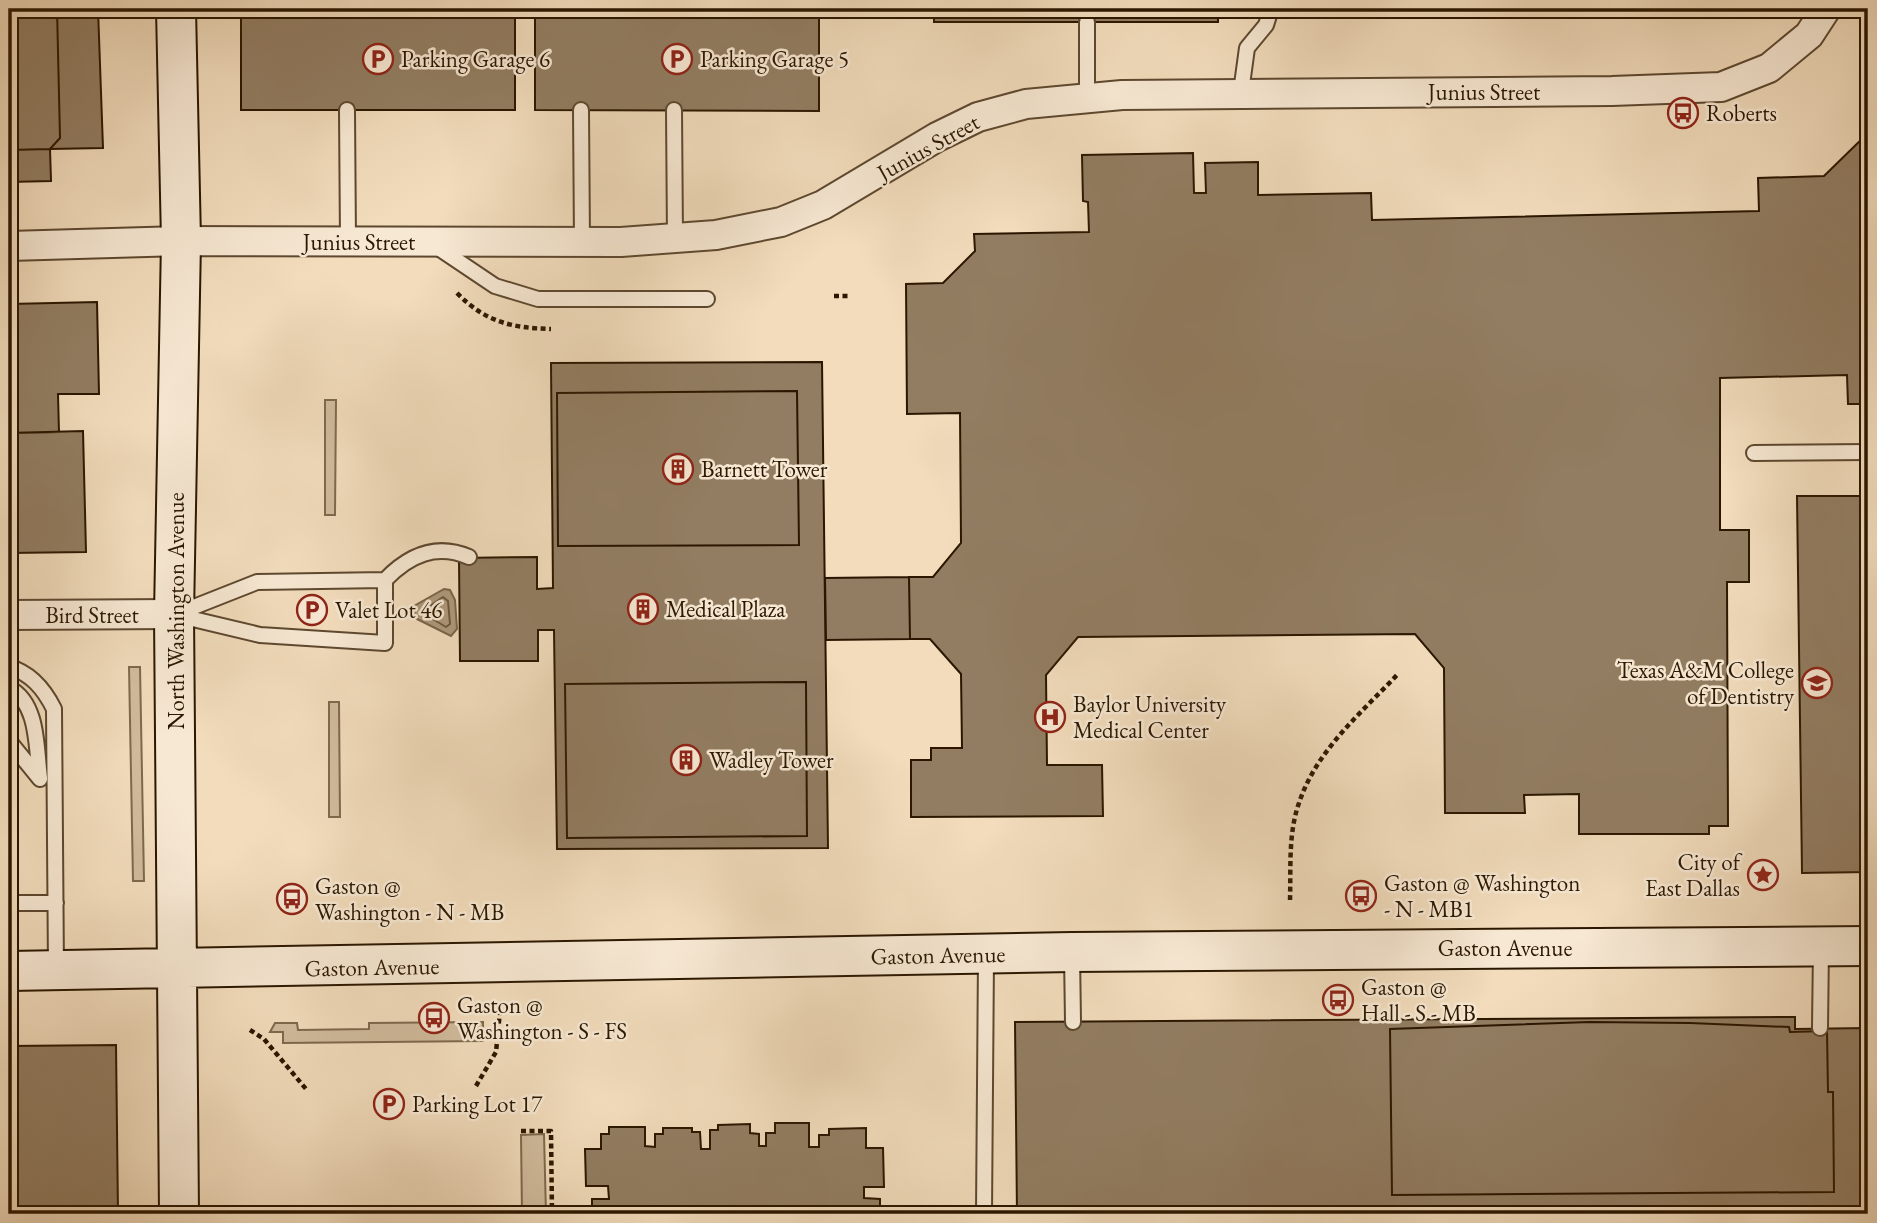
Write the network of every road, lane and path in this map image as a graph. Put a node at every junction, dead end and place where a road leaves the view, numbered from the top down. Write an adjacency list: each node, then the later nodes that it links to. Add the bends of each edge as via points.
1 (176, 9): 11 (street, North Washington Avenue)
2 (1272, 9): 5 (lane, via 1266,25 1247,48)
3 (1826, 9): 5 (street, Junius Street, via 1809,34 1769,68 1721,87)
4 (1087, 22): 6 (lane)
5 (1241, 92): 6 (street, Junius Street)
6 (1087, 96): 10 (street, Junius Street, via 1026,104 978,117 828,203 781,222)
7 (347, 110): 12 (lane)
8 (582, 110): 14 (lane)
9 (674, 110): 10 (lane)
10 (675, 238): 14 (street, Junius Street)
11 (181, 241): 12 (street, Junius Street); 15 (street, Junius Street); 23 (street, North Washington Avenue)
12 (348, 242): 13 (street, Junius Street)
13 (430, 242): 14 (street, Junius Street); 18 (lane, via 495,286 538,299)
14 (582, 242)
15 (9, 246)
16 (834, 296): 17 (path)
17 (851, 296)
18 (708, 299)
19 (1868, 452): 20 (lane)
20 (1754, 453)
21 (469, 557): 22 (lane, via 436,550 416,554)
22 (385, 580): 23 (lane, via 257,582); 23 (lane, via 385,642 260,635)
23 (174, 614): 24 (street, Bird Street); 40 (street, North Washington Avenue)
24 (9, 615)
25 (9, 667): 30 (lane, via 45,691 54,709)
26 (1397, 675): 31 (path, via 1316,764 1291,841)
27 (9, 688): 29 (lane, via 29,707)
28 (9, 741): 29 (lane)
29 (40, 778): 30 (lane)
30 (55, 796): 33 (lane)
31 (1290, 900)
32 (9, 903): 33 (lane)
33 (56, 903): 39 (lane)
34 (1821, 946): 35 (street, Gaston Avenue); 36 (street, Gaston Avenue); 43 (lane)
35 (1868, 946)
36 (1072, 952): 37 (street, Gaston Avenue); 42 (lane)
37 (986, 954): 40 (street, Gaston Avenue); 50 (lane)
38 (9, 971): 39 (street, Gaston Avenue)
39 (56, 971): 40 (street, Gaston Avenue)
40 (177, 971): 48 (street, North Washington Avenue)
41 (500, 1011): 45 (path, via 496,1052)
42 (1073, 1022)
43 (1820, 1028)
44 (250, 1030): 46 (path, via 264,1039)
45 (476, 1086)
46 (306, 1089)
47 (521, 1131): 49 (path, via 551,1131)
48 (179, 1214)
49 (552, 1214)
50 (984, 1214)

